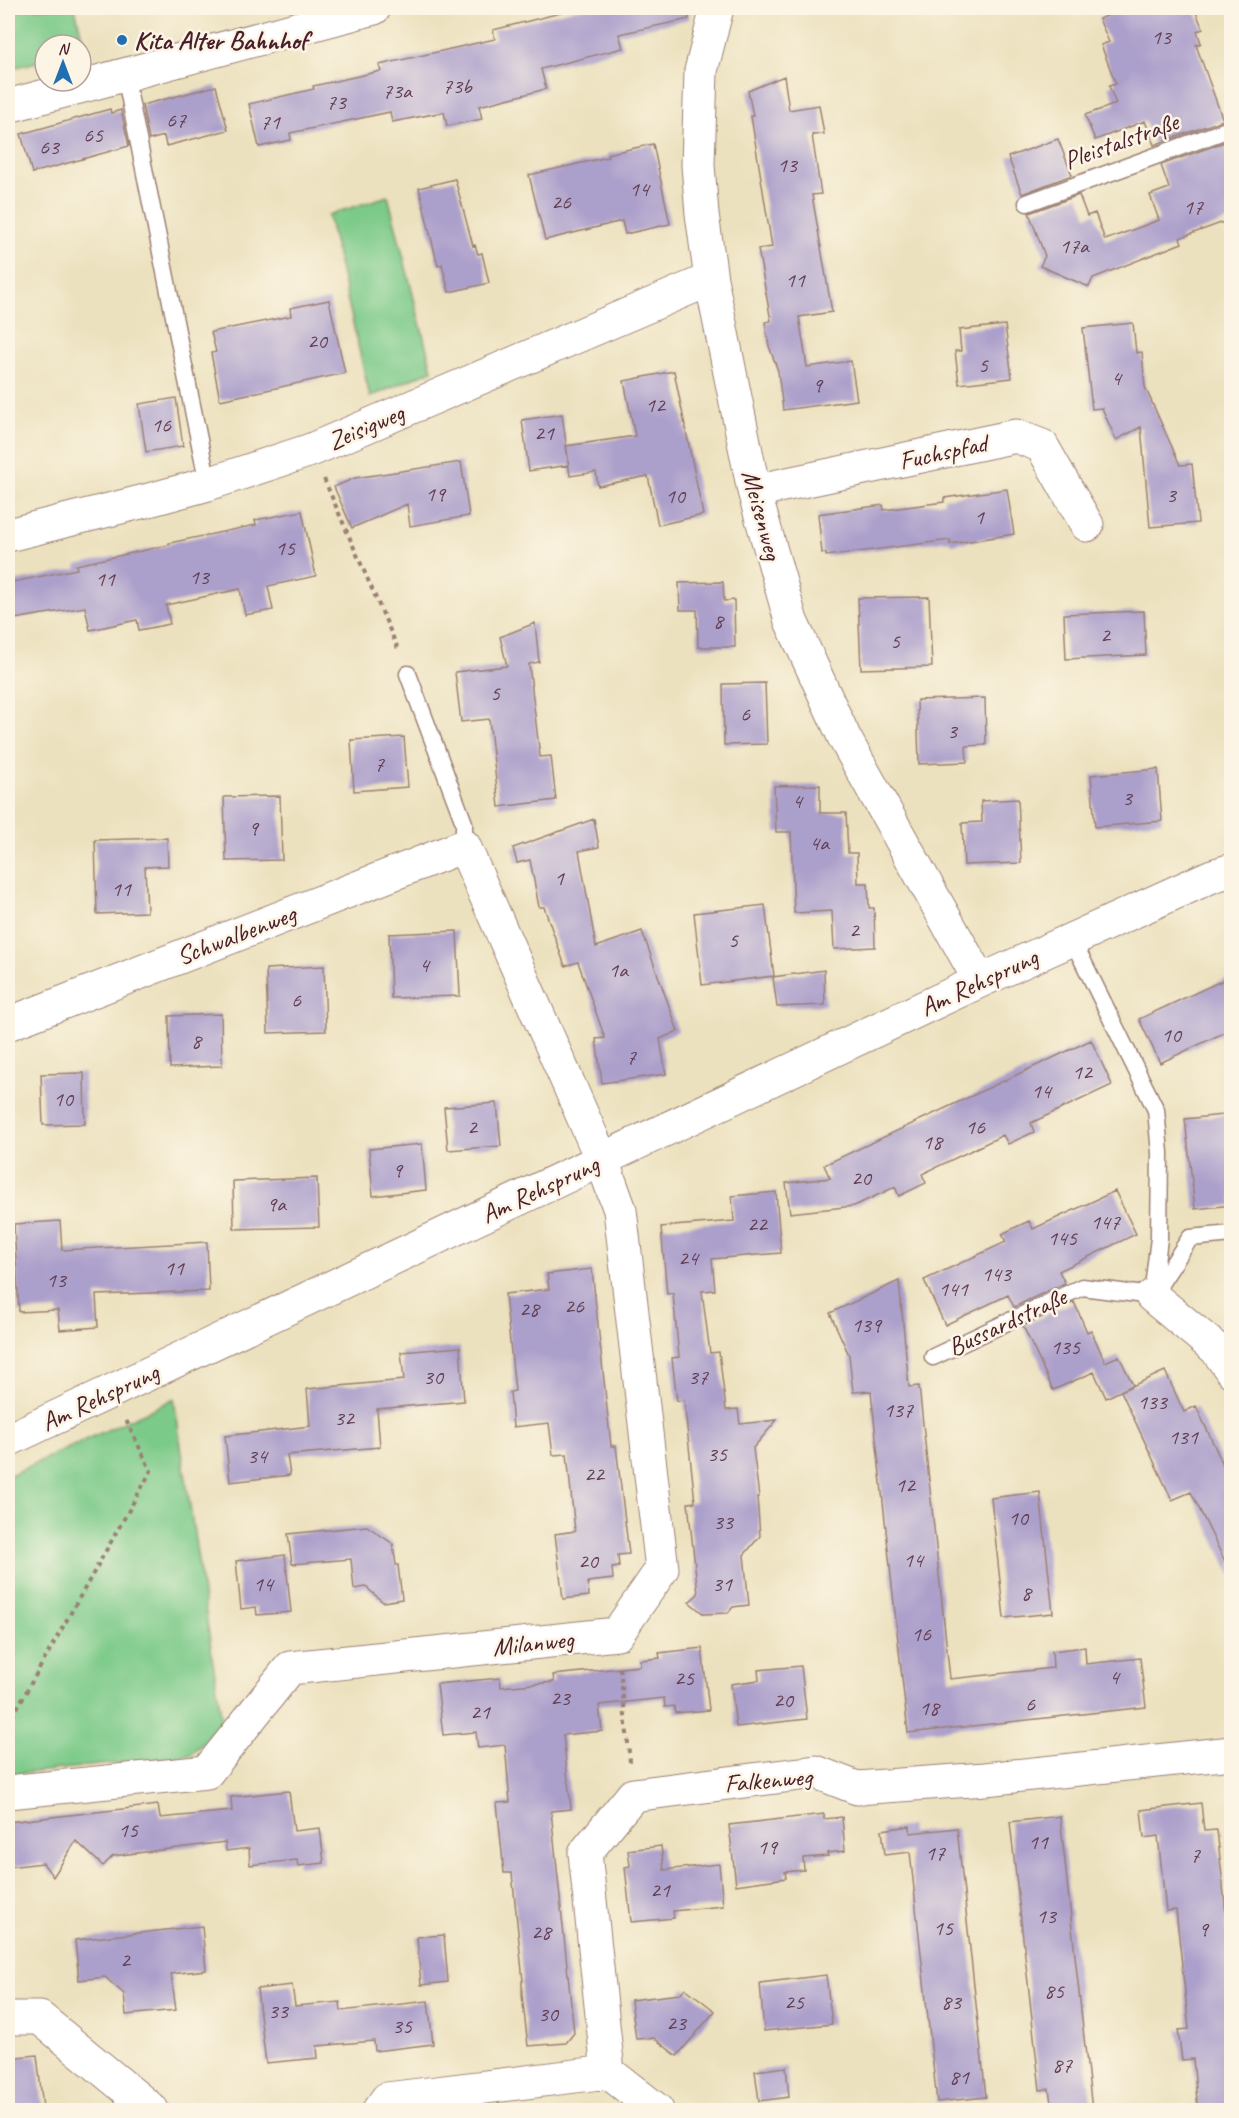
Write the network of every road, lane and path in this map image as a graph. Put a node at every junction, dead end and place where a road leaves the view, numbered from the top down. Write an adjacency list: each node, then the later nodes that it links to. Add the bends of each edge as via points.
1 (374, 8): 3 (street)
2 (717, 8): 7 (street, Meisenweg, via 701,71 698,165)
3 (125, 75): 4 (street); 9 (lane)
4 (8, 106)
5 (1232, 128): 6 (lane, Pleistalstraße)
6 (1027, 203)
7 (711, 279): 8 (street, Zeisigweg); 10 (street, Meisenweg)
8 (311, 450): 9 (street, Zeisigweg); 13 (path)
9 (208, 484): 12 (street, Zeisigweg)
10 (754, 491): 11 (street, Fuchspfad, via 1016,436 1042,446); 17 (street, Meisenweg, via 791,621 845,740)
11 (1087, 525)
12 (8, 535)
13 (408, 674): 14 (lane, via 464,823)
14 (464, 846): 18 (street, Schwalbenweg); 19 (street)
15 (1232, 870): 16 (street, Am Rehsprung)
16 (1072, 939): 17 (street, Am Rehsprung); 21 (lane, via 1156,1110 1159,1238)
17 (980, 981): 19 (street, Am Rehsprung)
18 (8, 1024)
19 (602, 1160): 24 (street, Am Rehsprung); 26 (street, via 620,1210 662,1569)
20 (1232, 1234): 21 (lane, via 1190,1238)
21 (1152, 1296): 22 (lane, Bussardstraße, via 1082,1287); 23 (street, via 1216,1349)
22 (933, 1357)
23 (1232, 1371)
24 (112, 1391): 25 (street, Am Rehsprung); 27 (path, via 151,1471)
25 (8, 1440)
26 (617, 1634): 29 (street, Milanweg, via 290,1668 207,1772); 30 (path)
27 (8, 1724)
28 (1232, 1753): 30 (street, Falkenweg, via 857,1788 816,1772)
29 (8, 1792)
30 (633, 1795): 32 (street, via 585,1853)
31 (8, 2018): 33 (street, via 40,2018)
32 (608, 2072): 34 (street, via 387,2099); 35 (street)
33 (152, 2110)
34 (379, 2110)
35 (657, 2110)

